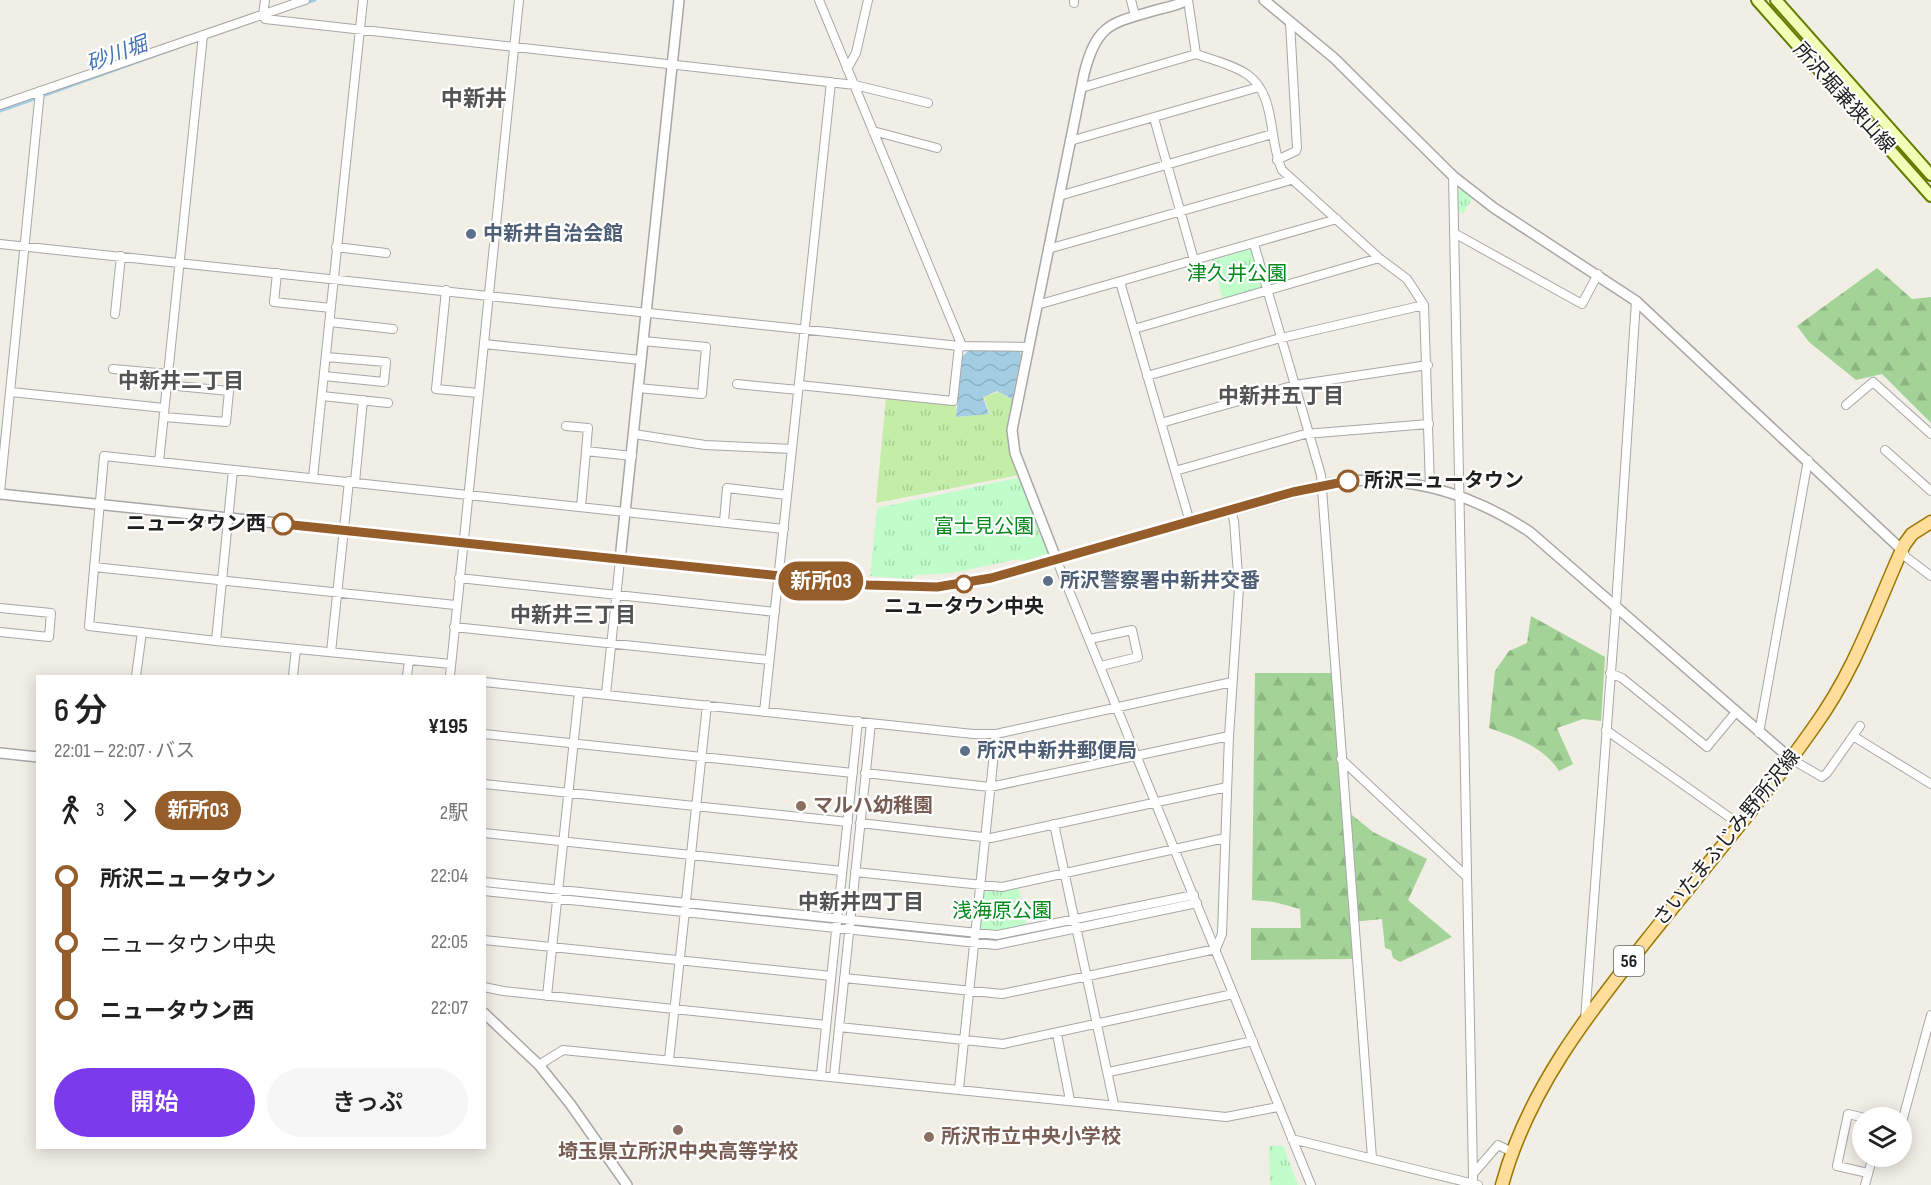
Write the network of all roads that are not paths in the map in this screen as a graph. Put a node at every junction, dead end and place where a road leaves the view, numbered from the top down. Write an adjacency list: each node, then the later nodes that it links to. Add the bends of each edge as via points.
1 (265, 0): 13 (street)
2 (305, 0): 13 (street)
3 (363, 0): 16 (street)
4 (519, 0): 18 (street)
5 (679, 0): 20 (street)
6 (819, 0): 21 (street)
7 (868, 0): 21 (street, via 856,53)
8 (1131, 0): 14 (street)
9 (1187, 0): 14 (street); 19 (street)
10 (1264, 0): 15 (street)
11 (1757, 0): 40 (main road, 所沢堀兼狭山線)
12 (1776, 0): 36 (main road, 所沢堀兼狭山線)
13 (263, 15): 16 (street, via 265,19); 17 (street)
14 (1135, 16): 25 (street, via 1114,23 1096,39)
15 (1290, 22): 34 (street, via 1297,148); 37 (street, via 1334,58)
16 (360, 30): 18 (street); 47 (street)
17 (203, 35): 26 (street); 53 (street)
18 (515, 48): 20 (street); 60 (street)
19 (1196, 54): 24 (street, via 1247,74); 25 (street)
20 (672, 65): 22 (street); 65 (street)
21 (847, 69): 23 (street)
22 (831, 82): 23 (street); 68 (street)
23 (855, 85): 27 (street); 30 (street)
24 (1259, 87): 29 (street); 31 (street, via 1267,103)
25 (1081, 88): 32 (street)
26 (40, 91): 28 (street); 46 (street)
27 (928, 103)
28 (0, 105)
29 (1154, 118): 32 (street); 35 (street)
30 (873, 131): 33 (street); 74 (street)
31 (1272, 134): 34 (street); 35 (street)
32 (1070, 141): 39 (street)
33 (937, 148)
34 (1277, 160): 38 (street)
35 (1167, 165): 39 (street); 41 (street)
36 (1931, 175)
37 (1453, 176): 43 (street); 55 (street, via 1494,208)
38 (1291, 180): 41 (street); 42 (street)
39 (1059, 196): 48 (street)
40 (1931, 196)
41 (1180, 212): 48 (street); 52 (street)
42 (1337, 219): 45 (street); 51 (street)
43 (1454, 233): 55 (street, via 1582,304); 117 (street)
44 (0, 244): 46 (street)
45 (1254, 244): 52 (street); 59 (street)
46 (26, 246): 50 (street); 88 (street)
47 (336, 247): 49 (street); 56 (street)
48 (1048, 249): 62 (street)
49 (386, 253)
50 (121, 256): 53 (street); 66 (street)
51 (1379, 258): 59 (street); 63 (street, via 1407,279)
52 (1194, 260): 57 (street)
53 (180, 262): 54 (street); 80 (street)
54 (277, 273): 56 (street); 64 (street, via 274,302)
55 (1598, 274): 61 (street)
56 (334, 279): 58 (street); 64 (street)
57 (1120, 282): 62 (street); 70 (street)
58 (446, 290): 60 (street); 89 (street, via 436,389)
59 (1268, 290): 70 (street); 71 (street)
60 (488, 295): 65 (street); 73 (street)
61 (1636, 301): 105 (street); 140 (street)
62 (1037, 305): 75 (street)
63 (1424, 305): 71 (street); 78 (street)
64 (332, 308): 67 (street)
65 (646, 312): 68 (street); 72 (street)
66 (115, 314)
67 (330, 322): 69 (street); 76 (street)
68 (804, 328): 74 (street); 86 (street)
69 (393, 329)
70 (1134, 329): 82 (street)
71 (1282, 338): 82 (street); 85 (street)
72 (643, 341): 77 (street); 87 (street, via 706,347 702,394)
73 (484, 344): 77 (street); 89 (street)
74 (960, 346): 75 (street); 86 (street, via 953,401)
75 (1028, 347): 131 (street, via 1012,443)
76 (326, 357): 81 (street); 81 (street, via 386,362 384,382)
77 (641, 360): 87 (street)
78 (1428, 365): 85 (street); 96 (street)
79 (113, 369): 80 (street)
80 (168, 374): 83 (street)
81 (324, 376): 90 (street)
82 (1147, 376): 95 (street)
83 (167, 384): 94 (street); 94 (street, via 230,391 226,422)
84 (737, 384): 86 (street)
85 (1295, 385): 95 (street); 98 (street)
86 (798, 387): 101 (street)
87 (638, 388): 99 (street)
88 (11, 393): 94 (street); 114 (street)
89 (478, 393): 115 (street)
90 (322, 396): 91 (street); 109 (street)
91 (363, 400): 92 (street); 110 (street)
92 (387, 403)
93 (1846, 405): 100 (street, via 1873,382)
94 (164, 412): 106 (street)
95 (1161, 423): 108 (street)
96 (1429, 424): 98 (street); 112 (street)
97 (566, 426): 103 (street, via 588,428)
98 (1309, 433): 108 (street); 111 (street)
99 (634, 434): 101 (street, via 705,445); 104 (street)
100 (1931, 434)
101 (792, 450): 116 (street)
102 (1885, 450): 113 (street)
103 (586, 451): 104 (street); 119 (street)
104 (632, 456): 121 (street)
105 (1808, 460): 129 (street); 172 (street)
106 (159, 462): 107 (street); 118 (street, via 104,456)
107 (233, 470): 109 (street); 122 (street)
108 (1175, 471): 124 (street)
109 (313, 478): 110 (street)
110 (351, 482): 115 (street); 127 (street)
111 (1322, 485): 112 (street, via 1377,480); 120 (street); 182 (street)
112 (1430, 487): 117 (street)
113 (1931, 491)
114 (0, 493): 118 (street)
115 (468, 494): 119 (street); 128 (street)
116 (787, 495): 123 (street, via 727,488); 126 (street)
117 (1460, 495): 140 (street, via 1510,518 1530,532); 206 (street)
118 (101, 505): 122 (street); 132 (street)
119 (581, 507): 121 (street)
120 (1231, 510): 124 (street); 161 (street, via 1239,588)
121 (626, 512): 123 (street); 130 (street)
122 (228, 519): 127 (street); 136 (street)
123 (724, 521): 126 (street)
124 (1190, 522): 131 (street)
125 (1931, 522): 129 (main road, さいたまふじみ野所沢線 / 56, via 1912,534)
126 (784, 529): 133 (street)
127 (344, 531): 128 (street); 137 (street)
128 (463, 543): 130 (street); 135 (street)
129 (1902, 550): 134 (street); 183 (main road, さいたまふじみ野所沢線 / 56, via 1858,657)
130 (620, 560): 133 (street); 138 (street)
131 (1058, 561): 133 (street, via 937,587 878,586); 146 (street)
132 (94, 567): 136 (street); 145 (street, via 89,626)
133 (778, 576): 142 (street)
134 (1931, 576)
135 (459, 578): 138 (street); 139 (street)
136 (223, 581): 137 (street); 147 (street)
137 (338, 594): 139 (street); 150 (street)
138 (617, 594): 142 (street); 148 (street)
139 (455, 605): 143 (street)
140 (1616, 606): 155 (street); 167 (street)
141 (0, 608): 144 (street, via 51,613 49,637)
142 (775, 612): 152 (street)
143 (454, 627): 148 (street); 153 (street)
144 (0, 632)
145 (141, 632): 147 (street); 156 (street)
146 (1090, 639): 154 (street); 154 (street, via 1132,630 1138,657)
147 (216, 641): 149 (street)
148 (611, 644): 152 (street); 163 (street)
149 (296, 649): 150 (street); 157 (street)
150 (331, 652): 151 (street)
151 (409, 660): 153 (street); 158 (street)
152 (769, 660): 166 (street)
153 (451, 664): 159 (street)
154 (1101, 666): 165 (street)
155 (1610, 673): 167 (street, via 1622,678 1707,747); 171 (street)
156 (136, 675)
157 (293, 675)
158 (407, 675)
159 (450, 675)
160 (486, 682): 162 (street)
161 (1232, 682): 165 (street); 175 (street)
162 (579, 692): 163 (street); 177 (street)
163 (606, 694): 164 (street)
164 (707, 705): 166 (street); 181 (street)
165 (1118, 708): 174 (street); 180 (street)
166 (764, 712): 168 (street)
167 (1736, 712): 172 (street)
168 (858, 722): 169 (street); 184 (street)
169 (871, 723): 174 (street); 185 (street)
170 (1860, 726): 176 (street)
171 (1606, 730): 196 (street); 232 (street)
172 (1759, 733): 183 (street)
173 (486, 734): 177 (street)
174 (996, 734): 189 (street)
175 (1229, 736): 180 (street); 188 (street)
176 (1853, 736): 183 (street, via 1822,777); 187 (street)
177 (574, 744): 181 (street); 190 (street)
178 (0, 753): 179 (street)
179 (36, 756)
180 (1137, 756): 189 (street); 191 (street)
181 (701, 757): 184 (street); 192 (street)
182 (1341, 759): 206 (street); 252 (street)
183 (1791, 759): 196 (main road, さいたまふじみ野所沢線 / 56)
184 (853, 773): 193 (street)
185 (866, 773): 189 (street); 194 (street)
186 (486, 784): 190 (street)
187 (1931, 784)
188 (1227, 787): 191 (street); 199 (street)
189 (990, 788): 198 (street)
190 (569, 793): 192 (street); 200 (street)
191 (1156, 802): 195 (street); 201 (street)
192 (696, 806): 193 (street); 202 (street)
193 (848, 822): 203 (street)
194 (860, 823): 198 (street); 205 (street)
195 (1054, 824): 198 (street); 204 (street)
196 (1739, 824): 232 (main road, さいたまふじみ野所沢線 / 56)
197 (486, 833): 200 (street)
198 (985, 837): 208 (street)
199 (1225, 838): 201 (street); 220 (street, via 1222,934)
200 (563, 841): 202 (street); 210 (street)
201 (1176, 848): 204 (street); 211 (street)
202 (691, 855): 203 (street); 212 (street)
203 (842, 871): 214 (street)
204 (1065, 872): 208 (street, via 1002,887); 216 (street)
205 (855, 873): 208 (street); 215 (street)
206 (1466, 876): 255 (street)
207 (486, 882): 210 (street)
208 (981, 887): 217 (street)
209 (486, 891): 210 (street)
210 (558, 894): 212 (street); 213 (street); 219 (street)
211 (1196, 899): 216 (street); 220 (street)
212 (686, 903): 213 (street); 214 (street)
213 (685, 912): 214 (street); 221 (street)
214 (837, 924): 215 (street); 222 (street)
215 (849, 925): 217 (street); 224 (street)
216 (1077, 925): 217 (street); 223 (street)
217 (975, 938): 226 (street)
218 (486, 940): 219 (street)
219 (552, 947): 221 (street); 228 (street)
220 (1216, 949): 223 (street); 227 (street)
221 (680, 960): 222 (street); 229 (street)
222 (831, 976): 234 (street)
223 (1088, 976): 226 (street, via 1002,994); 233 (street)
224 (844, 978): 226 (street); 235 (street)
225 (486, 987): 228 (street)
226 (969, 991): 237 (street)
227 (1233, 994): 233 (street); 238 (street)
228 (548, 996): 229 (street)
229 (675, 1009): 234 (street); 239 (street)
230 (1931, 1014): 248 (street)
231 (486, 1015): 240 (street)
232 (1585, 1020): 251 (main road, さいたまふじみ野所沢線 / 56, via 1542,1087)
233 (1098, 1024): 236 (street); 241 (street)
234 (826, 1025): 242 (street)
235 (839, 1027): 237 (street); 243 (street)
236 (1057, 1034): 237 (street, via 1003,1044); 245 (street)
237 (964, 1040): 244 (street)
238 (1253, 1041): 241 (street); 247 (street)
239 (669, 1060): 240 (street, via 563,1050); 242 (street)
240 (539, 1065): 257 (street)
241 (1109, 1072): 246 (street)
242 (821, 1075): 243 (street)
243 (834, 1076): 244 (street)
244 (959, 1089): 245 (street)
245 (1070, 1100): 246 (street)
246 (1114, 1104): 247 (street, via 1226,1117)
247 (1278, 1107): 250 (street)
248 (1906, 1107)
249 (1852, 1115): 254 (street, via 1848,1114 1837,1166)
250 (1292, 1139): 252 (street); 258 (street)
251 (1512, 1152): 255 (street, via 1498,1146); 259 (main road, さいたまふじみ野所沢線 / 56)
252 (1372, 1158): 256 (street)
253 (1870, 1167): 254 (street)
254 (1868, 1173): 260 (street)
255 (1473, 1174): 256 (street)
256 (1472, 1184)
257 (627, 1185)
258 (1311, 1185)
259 (1502, 1185)
260 (1865, 1185)

